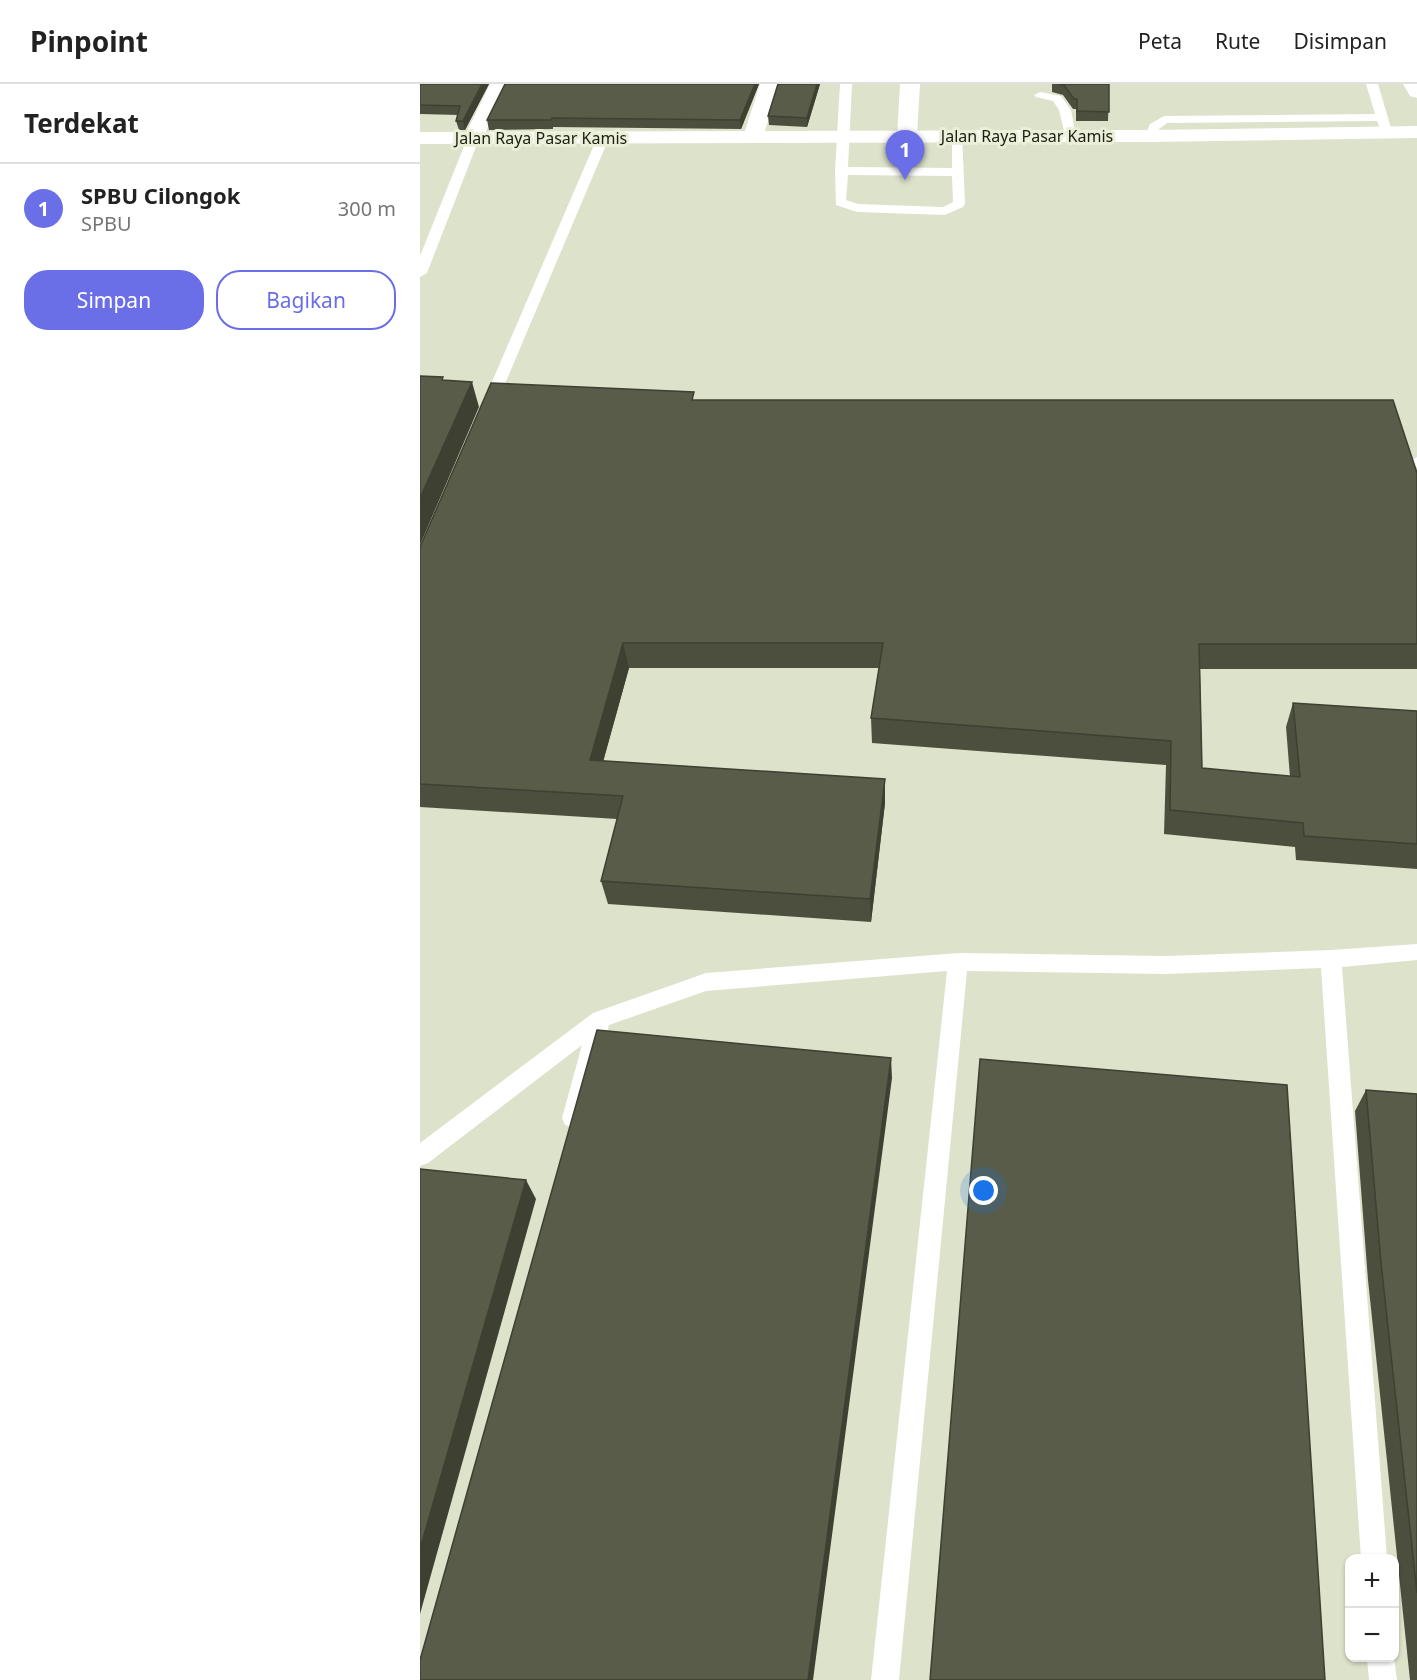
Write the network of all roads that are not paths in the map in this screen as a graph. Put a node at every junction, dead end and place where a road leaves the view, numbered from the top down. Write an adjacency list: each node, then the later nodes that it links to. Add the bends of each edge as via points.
1 (500, 84): 18 (main road)
2 (770, 84): 12 (main road)
3 (846, 84): 13 (lane)
4 (910, 84): 14 (main road)
5 (1372, 84): 9 (lane)
6 (1413, 84): 7 (main road)
7 (1417, 93)
8 (1040, 96): 11 (lane, via 1057,98 1065,110)
9 (1384, 125): 10 (main road, Jalan Raya Pasar Kamis); 11 (main road, Jalan Raya Pasar Kamis)
10 (1417, 132)
11 (1070, 136): 15 (main road, Jalan Raya Pasar Kamis)
12 (753, 137): 13 (main road, Jalan Raya Pasar Kamis); 17 (main road, Jalan Raya Pasar Kamis)
13 (842, 137): 14 (main road, Jalan Raya Pasar Kamis); 19 (lane)
14 (908, 137): 15 (main road, Jalan Raya Pasar Kamis)
15 (958, 137): 20 (lane)
16 (420, 138): 18 (main road, Jalan Raya Pasar Kamis)
17 (603, 138): 18 (main road, Jalan Raya Pasar Kamis); 22 (lane, via 499,396)
18 (473, 139): 21 (lane)
19 (841, 171): 20 (lane); 20 (lane, via 840,202 857,208 945,211 958,204)
20 (958, 171)
21 (420, 273)
22 (484, 417)
23 (1417, 952): 24 (lane)
24 (1330, 959): 25 (lane, via 1165,965); 29 (lane)
25 (958, 962): 26 (lane, via 706,982); 31 (lane)
26 (600, 1019): 27 (lane); 28 (lane)
27 (565, 1145)
28 (420, 1156)
29 (1374, 1554)
30 (1381, 1662): 32 (lane)
31 (885, 1680)
32 (1383, 1680)

